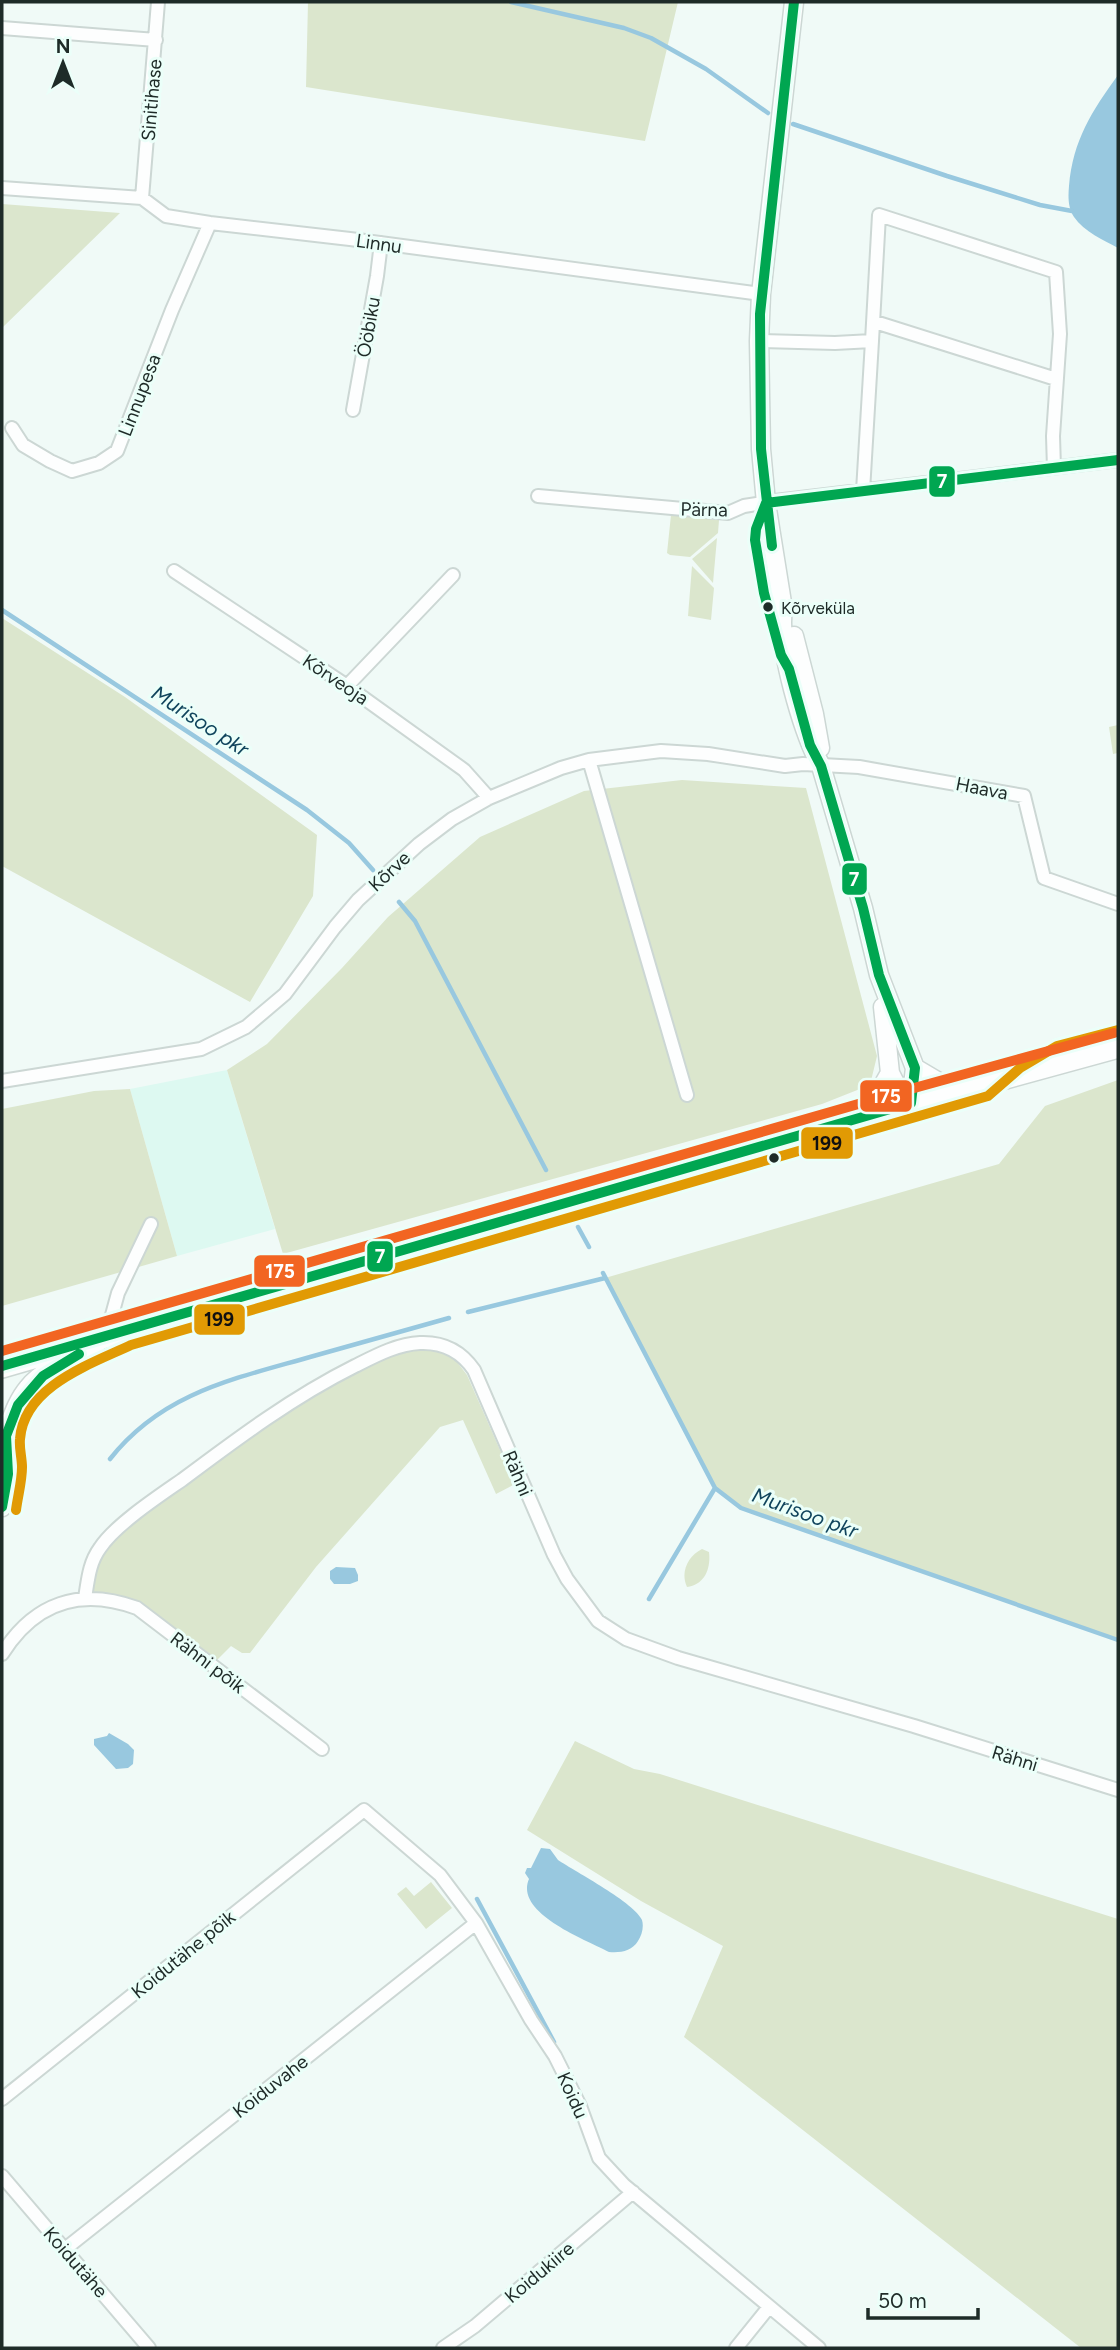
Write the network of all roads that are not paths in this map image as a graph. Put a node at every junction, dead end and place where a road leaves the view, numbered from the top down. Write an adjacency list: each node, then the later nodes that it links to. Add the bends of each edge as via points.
1 (158, 2): 4 (street, Sinitihase)
2 (794, 2): 9 (street)
3 (2, 28): 4 (street)
4 (156, 40): 6 (street, Sinitihase)
5 (2, 188): 6 (street, Linnu)
6 (142, 198): 7 (street, Linnu, via 166,216)
7 (210, 223): 8 (street, Linnu); 15 (street, Linnupesa, via 117,451 99,463 72,471 23,445)
8 (381, 243): 9 (street, Linnu); 14 (street, Ööbiku)
9 (761, 293): 11 (street)
10 (875, 322): 12 (street); 13 (street); 13 (street, via 879,215 1056,272 1060,334)
11 (759, 341): 12 (street); 20 (street)
12 (872, 341): 18 (street)
13 (1056, 379): 17 (street)
14 (353, 410)
15 (12, 428)
16 (1118, 460): 17 (street, Pärna)
17 (1054, 468): 18 (street, Pärna)
18 (863, 491): 20 (street, Pärna)
19 (538, 496): 20 (street, Pärna, via 728,513)
20 (766, 503): 25 (street, via 789,669 810,745)
21 (174, 571): 23 (street, Kõrveoja)
22 (453, 575): 23 (street)
23 (347, 686): 26 (street, Kõrveoja, via 464,770)
24 (589, 760): 25 (street, Kõrve, via 661,751); 26 (street, Kõrve); 34 (street)
25 (821, 766): 27 (street, Haava, via 859,767 1024,796 1044,878); 28 (street)
26 (489, 798): 32 (street, Kõrve, via 419,844 358,900 285,994 246,1027 201,1049)
27 (1118, 904)
28 (880, 975): 30 (street); 31 (street)
29 (1118, 1046): 33 (highway)
30 (915, 1068): 33 (street); 35 (street)
31 (890, 1073): 35 (street); 36 (street)
32 (2, 1081)
33 (960, 1089): 35 (highway)
34 (687, 1095)
35 (911, 1103): 36 (highway)
36 (857, 1119): 38 (highway)
37 (151, 1224): 38 (street, via 118,1293)
38 (116, 1334): 39 (highway); 40 (street, via 58,1365 29,1387)
39 (2, 1366)
40 (4, 1427): 41 (street, via 8,1471)
41 (2, 1507)
42 (85, 1598): 43 (street, via 31,1618); 44 (street, Rähni põik, via 115,1600 136,1608); 45 (street, Rähni, via 91,1563 101,1545 249,1430 314,1387 383,1352 418,1343 444,1345 474,1370 554,1555 598,1620 612,1631 678,1658)
43 (2, 1654)
44 (322, 1749)
45 (1118, 1790)
46 (363, 1810): 47 (street, Koidu, via 440,1875); 48 (street, Koidutähe põik)
47 (476, 1923): 50 (street, Koidu, via 555,2056 599,2158); 51 (street, Koiduvahe)
48 (2, 2099)
49 (2, 2176): 51 (street, Koidutähe)
50 (633, 2192): 52 (street, Koidu); 54 (street, Koidukiire)
51 (65, 2249): 53 (street, Koidutähe)
52 (769, 2307): 55 (street); 56 (street, Koidu)
53 (149, 2348)
54 (443, 2348)
55 (736, 2348)
56 (819, 2348)

